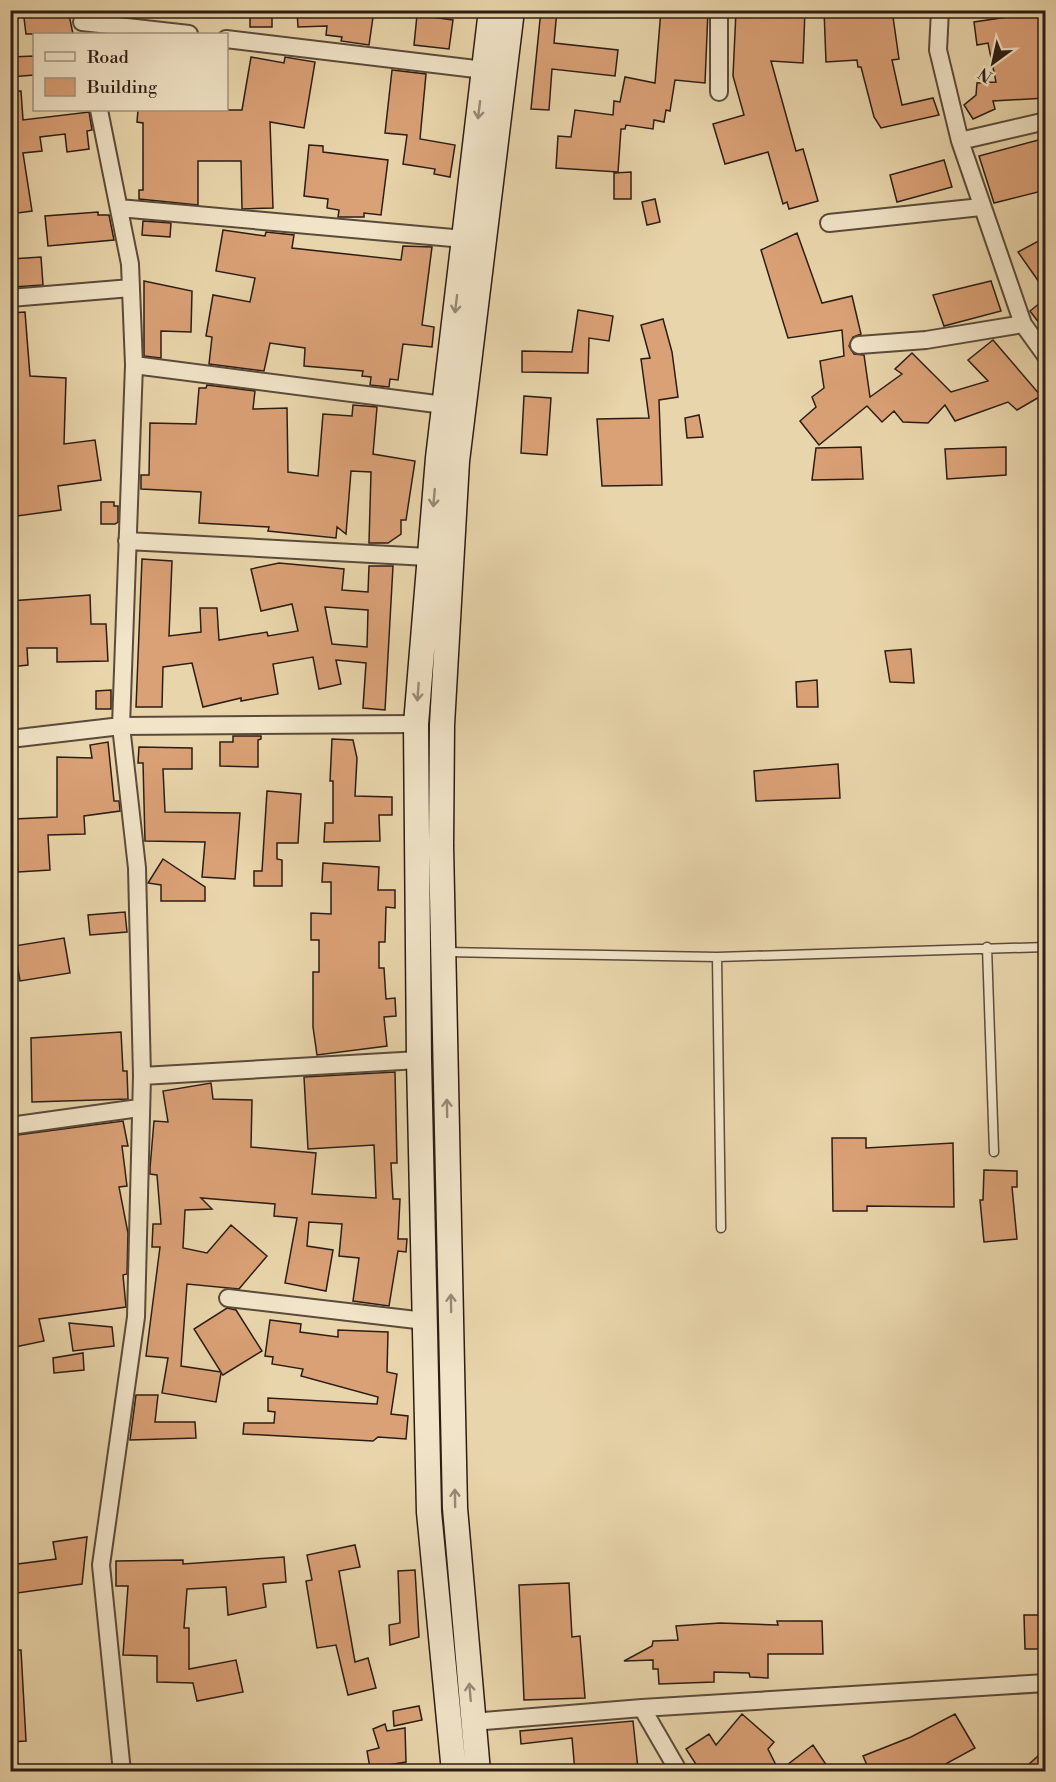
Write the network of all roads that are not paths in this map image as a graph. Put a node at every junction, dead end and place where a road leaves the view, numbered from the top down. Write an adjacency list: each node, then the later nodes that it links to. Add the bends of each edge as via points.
1 (491, 10): 8 (main road)
2 (512, 10): 31 (main road, via 457,460 442,726)
3 (719, 10): 9 (street)
4 (940, 10): 12 (street, via 938,50)
5 (83, 22): 6 (street)
6 (180, 33)
7 (228, 39): 8 (street)
8 (484, 70): 16 (main road, one-way to 16)
9 (719, 92)
10 (99, 111): 14 (street)
11 (1046, 121): 12 (street)
12 (960, 141): 13 (street)
13 (981, 207): 15 (street); 19 (street)
14 (119, 208): 16 (street); 17 (street)
15 (829, 223)
16 (464, 239): 23 (main road, one-way to 23)
17 (131, 288): 18 (street); 22 (street)
18 (10, 298)
19 (1023, 324): 20 (street, via 926,340); 21 (street)
20 (859, 345)
21 (1046, 356)
22 (134, 365): 23 (street); 24 (street)
23 (444, 405): 25 (main road, one-way to 25)
24 (127, 541): 25 (street); 27 (street)
25 (428, 557): 26 (main road, one-way to 26)
26 (416, 724): 27 (street); 33 (main road)
27 (120, 726): 28 (street); 34 (street, via 137,868)
28 (10, 739)
29 (987, 947): 30 (lane); 32 (lane); 37 (lane)
30 (1046, 947)
31 (443, 952): 32 (lane); 43 (main road, one-way to 31, via 455,1508)
32 (717, 957): 38 (lane)
33 (419, 1060): 34 (street); 40 (main road)
34 (142, 1076): 35 (street)
35 (139, 1108): 36 (street); 44 (street, via 136,1317 101,1564)
36 (10, 1126)
37 (994, 1152)
38 (721, 1228)
39 (228, 1298): 40 (street)
40 (425, 1321): 45 (main road, via 429,1512)
41 (1046, 1683): 42 (street)
42 (642, 1708): 43 (street); 47 (street)
43 (472, 1722): 46 (main road)
44 (122, 1772)
45 (454, 1772)
46 (478, 1772)
47 (679, 1772)

